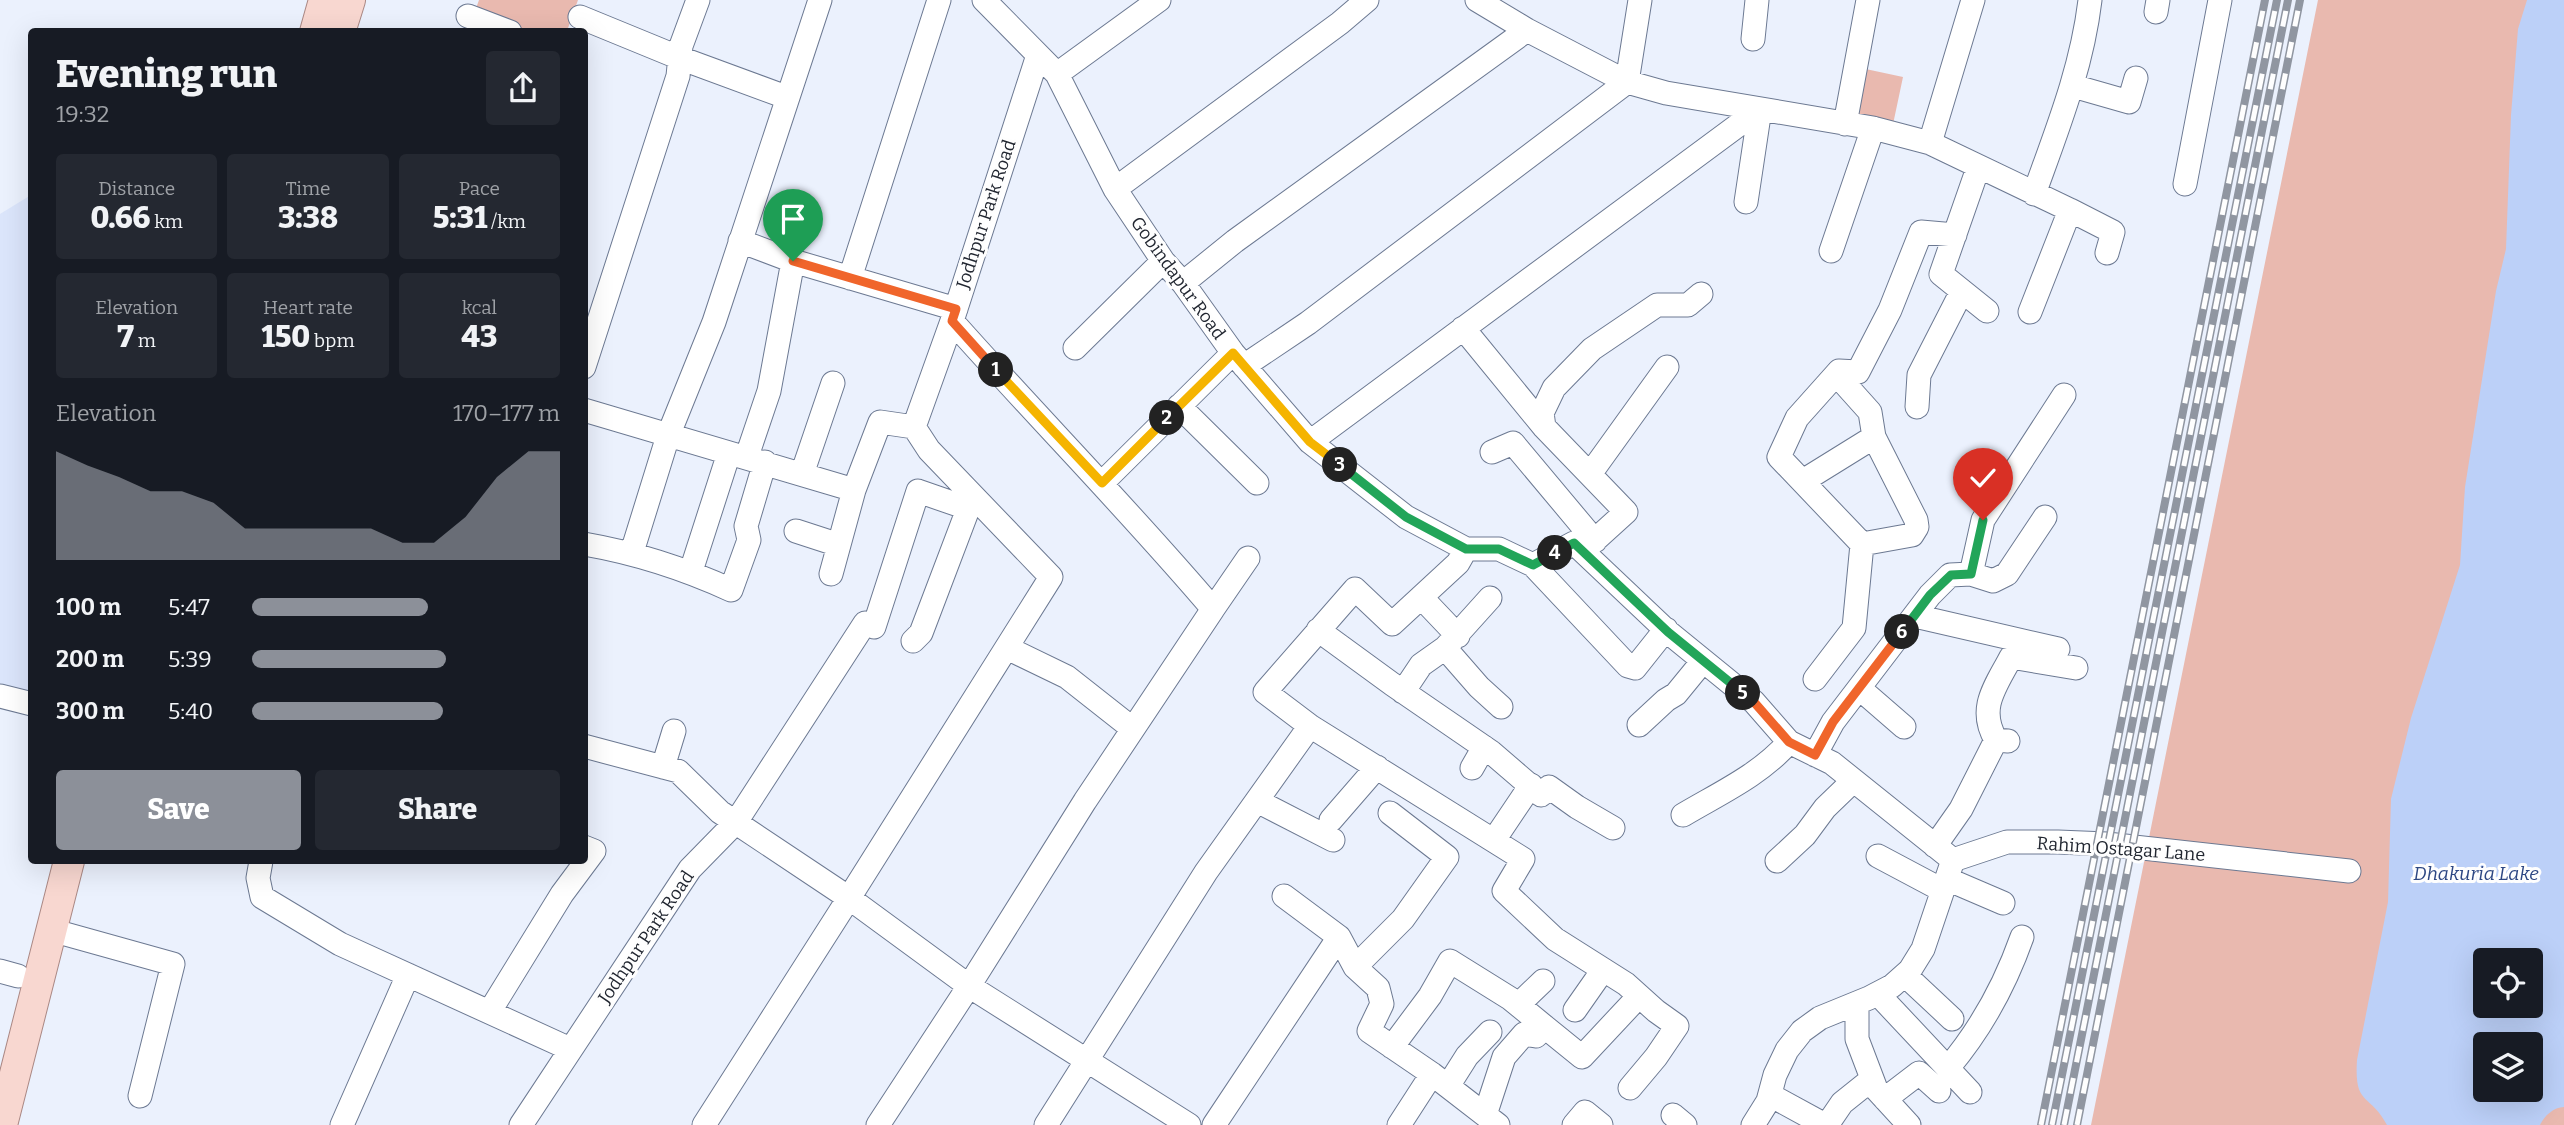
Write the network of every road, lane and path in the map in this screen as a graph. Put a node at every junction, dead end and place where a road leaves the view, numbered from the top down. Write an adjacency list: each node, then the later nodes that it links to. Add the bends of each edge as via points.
1 (324, 0): 19 (main road)
2 (350, 0): 20 (main road)
3 (698, 0): 25 (street)
4 (820, 0): 30 (street)
5 (939, 0): 47 (street)
6 (984, 0): 24 (street, Gobindapur Road)
7 (1159, 0): 26 (street)
8 (1367, 0): 37 (street)
9 (1478, 0): 16 (street)
10 (1640, 0): 28 (street)
11 (1757, 0): 23 (street)
12 (1868, 0): 32 (street)
13 (1973, 0): 34 (street)
14 (2090, 0): 29 (street)
15 (2220, 0): 36 (street)
16 (1507, 9): 22 (street)
17 (468, 16): 21 (street)
18 (580, 16): 25 (street)
19 (316, 28)
20 (341, 28)
21 (500, 28)
22 (1527, 30): 28 (street); 48 (street)
23 (1753, 39)
24 (1038, 55): 26 (street, Gobindapur Road); 53 (street, Jodhpur Park Road)
25 (680, 58): 30 (street); 56 (street)
26 (1057, 74): 37 (street, Gobindapur Road)
27 (2136, 78): 29 (street, via 2129,102)
28 (1627, 82): 31 (street); 57 (street, via 1308,323)
29 (2073, 86): 38 (street)
30 (786, 97): 42 (street)
31 (1760, 109): 32 (street); 39 (street); 54 (street)
32 (1844, 124): 33 (street)
33 (1873, 128): 34 (street); 43 (street)
34 (1930, 143): 35 (street)
35 (1978, 168): 38 (street); 41 (street)
36 (2185, 184)
37 (1115, 189): 46 (street, Gobindapur Road)
38 (2034, 194): 40 (street)
39 (1746, 202)
40 (2070, 210): 44 (street, via 2113,232); 52 (street)
41 (1955, 235): 49 (street, via 1941,274); 59 (street, via 1921,232 1890,310 1858,372)
42 (740, 241): 45 (street); 67 (street, via 714,322)
43 (1831, 251)
44 (2107, 253)
45 (793, 261): 47 (street); 71 (street, via 769,391)
46 (1163, 261): 48 (street, Gobindapur Road); 55 (street)
47 (850, 278): 53 (street)
48 (1183, 283): 57 (street, Gobindapur Road)
49 (1962, 291): 51 (street); 63 (street, via 1919,375)
50 (1702, 294): 66 (street, via 1688,305 1657,304 1592,349 1554,388 1542,413)
51 (1986, 311)
52 (2030, 312)
53 (954, 315): 65 (street, Jodhpur Park Road); 75 (street, via 1022,400)
54 (1464, 328): 66 (street); 69 (street)
55 (1075, 348)
56 (588, 355)
57 (1238, 360): 62 (street); 69 (street, Gobindapur Road)
58 (1667, 367): 73 (street)
59 (1839, 371): 68 (street, via 1870,412); 74 (street, via 1797,418 1779,457)
60 (833, 383): 72 (street)
61 (2064, 395): 91 (street, via 1983,520)
62 (1179, 406): 75 (street); 76 (street)
63 (1917, 407)
64 (588, 411): 67 (street)
65 (914, 427): 77 (street, via 880,422); 78 (street)
66 (1544, 427): 73 (street)
67 (668, 436): 71 (street); 86 (street)
68 (1874, 437): 74 (street); 81 (street, via 1917,527 1912,535)
69 (1310, 442): 85 (street, Gobindapur Road, via 1406,517)
70 (1492, 452): 84 (street, via 1513,443)
71 (747, 457): 72 (street); 89 (street); 89 (street, via 749,540 732,590)
72 (802, 474): 77 (street)
73 (1590, 474): 84 (street, via 1626,512)
74 (1803, 481): 81 (street)
75 (1102, 483): 94 (street)
76 (1257, 483)
77 (854, 490): 83 (street)
78 (970, 502): 98 (street, via 921,633); 100 (street, via 1051,577); 127 (street, Jodhpur Park Road, via 918,491 874,627 865,623)
79 (2045, 517): 91 (street, via 2007,574 1993,581)
80 (796, 531): 83 (street)
81 (1862, 544): 104 (street, via 1854,628)
82 (588, 545): 86 (street)
83 (839, 545): 90 (street)
84 (1589, 546): 88 (street, via 1574,543); 96 (street)
85 (1466, 549): 88 (street, Gobindapur Road, via 1499,549); 92 (street, via 1458,563)
86 (632, 552): 89 (street)
87 (1248, 558): 94 (street)
88 (1533, 565): 96 (street, via 1628,666 1635,668)
89 (691, 571)
90 (831, 574)
91 (1971, 574): 95 (street, via 1951,575)
92 (1421, 597): 97 (street, via 1392,624 1355,589); 99 (street)
93 (1490, 598): 99 (street)
94 (1213, 609): 113 (street)
95 (1915, 616): 101 (street); 105 (street)
96 (1666, 629): 102 (street)
97 (1318, 630): 106 (street); 111 (street, via 1265,692)
98 (912, 641)
99 (1452, 642): 106 (street, via 1421,665); 109 (street, via 1479,687)
100 (1007, 648): 113 (street, via 1067,677); 139 (street)
101 (2058, 649)
102 (1703, 661): 110 (street, via 1676,694); 115 (street, via 1754,702)
103 (2076, 668): 136 (street, via 2011,657 1988,701 1989,728 2002,740 1961,809)
104 (1815, 679)
105 (1859, 688): 112 (street); 118 (street)
106 (1403, 692): 117 (street)
107 (0, 696): 108 (street)
108 (28, 703)
109 (1501, 707)
110 (1639, 725)
111 (1310, 726): 120 (street); 124 (street)
112 (1903, 727)
113 (1133, 729): 150 (street)
114 (674, 731): 119 (street)
115 (1789, 742): 118 (street); 126 (street, via 1750,776)
116 (588, 747): 119 (street)
117 (1485, 747): 121 (street); 123 (street)
118 (1815, 755): 122 (street)
119 (663, 767): 127 (street, via 678,771)
120 (1377, 767): 124 (street, via 1332,830); 129 (street)
121 (1472, 768)
122 (1853, 781): 131 (street); 136 (street)
123 (1531, 785): 128 (street, via 1541,795 1549,787); 129 (street)
124 (1257, 801): 162 (street, via 1206,872)
125 (1390, 813): 144 (street, via 1447,857 1403,919)
126 (1683, 815)
127 (736, 822): 139 (street); 161 (street, Jodhpur Park Road, via 690,869)
128 (1613, 828)
129 (1494, 840): 145 (street, via 1523,859 1504,891 1555,939)
130 (1878, 856): 136 (street)
131 (1777, 861)
132 (48, 864): 146 (main road)
133 (68, 864): 141 (main road)
134 (260, 864): 147 (street, via 262,897 340,944)
135 (584, 864): 155 (street)
136 (1944, 869): 137 (street, Rahim Ostagar Lane, via 2007,842 2058,842); 140 (street); 148 (street, via 1923,949)
137 (2349, 872)
138 (1284, 895): 142 (street)
139 (849, 898): 150 (street); 177 (street)
140 (2003, 903)
141 (51, 930): 170 (street, via 173,964); 174 (main road)
142 (1339, 937): 144 (street); 181 (street)
143 (2022, 937): 163 (street, via 1988,1013)
144 (1355, 967): 159 (street, via 1378,988 1380,996 1369,1031)
145 (1603, 970): 151 (street); 154 (street)
146 (9, 973): 160 (main road)
147 (408, 975): 155 (street); 175 (street)
148 (1905, 975): 152 (street); 156 (street)
149 (1542, 981): 153 (street)
150 (969, 986): 162 (street); 178 (street)
151 (1639, 996): 157 (street, via 1582,1056); 166 (street, via 1677,1026)
152 (1868, 998): 163 (street); 164 (street, via 1857,1039); 169 (street, via 1801,1031 1775,1075)
153 (1519, 1004): 157 (street); 159 (street, via 1450,961)
154 (1575, 1010)
155 (489, 1011): 161 (street)
156 (1952, 1019)
157 (1545, 1027): 172 (street, via 1536,1036 1524,1034 1504,1058)
158 (1490, 1032): 165 (street)
159 (1392, 1047): 165 (street)
160 (0, 1049)
161 (570, 1049): 176 (street, Jodhpur Park Road)
162 (1087, 1062): 179 (street); 180 (street)
163 (1948, 1068): 168 (street)
164 (1872, 1079): 171 (street); 185 (street, via 1842,1103)
165 (1440, 1080): 172 (street); 182 (street)
166 (1630, 1088)
167 (1938, 1091): 171 (street, via 1919,1073)
168 (1970, 1092)
169 (1770, 1095): 173 (street); 185 (street)
170 (140, 1096)
171 (1885, 1099): 186 (street)
172 (1491, 1120)
173 (1757, 1124)
174 (2, 1125)
175 (342, 1125)
176 (521, 1125)
177 (704, 1125)
178 (878, 1125)
179 (1046, 1125)
180 (1189, 1125)
181 (1214, 1125)
182 (1399, 1125)
183 (1574, 1125): 184 (street, via 1585,1112)
184 (1601, 1125)
185 (1826, 1125)
186 (1909, 1125)

